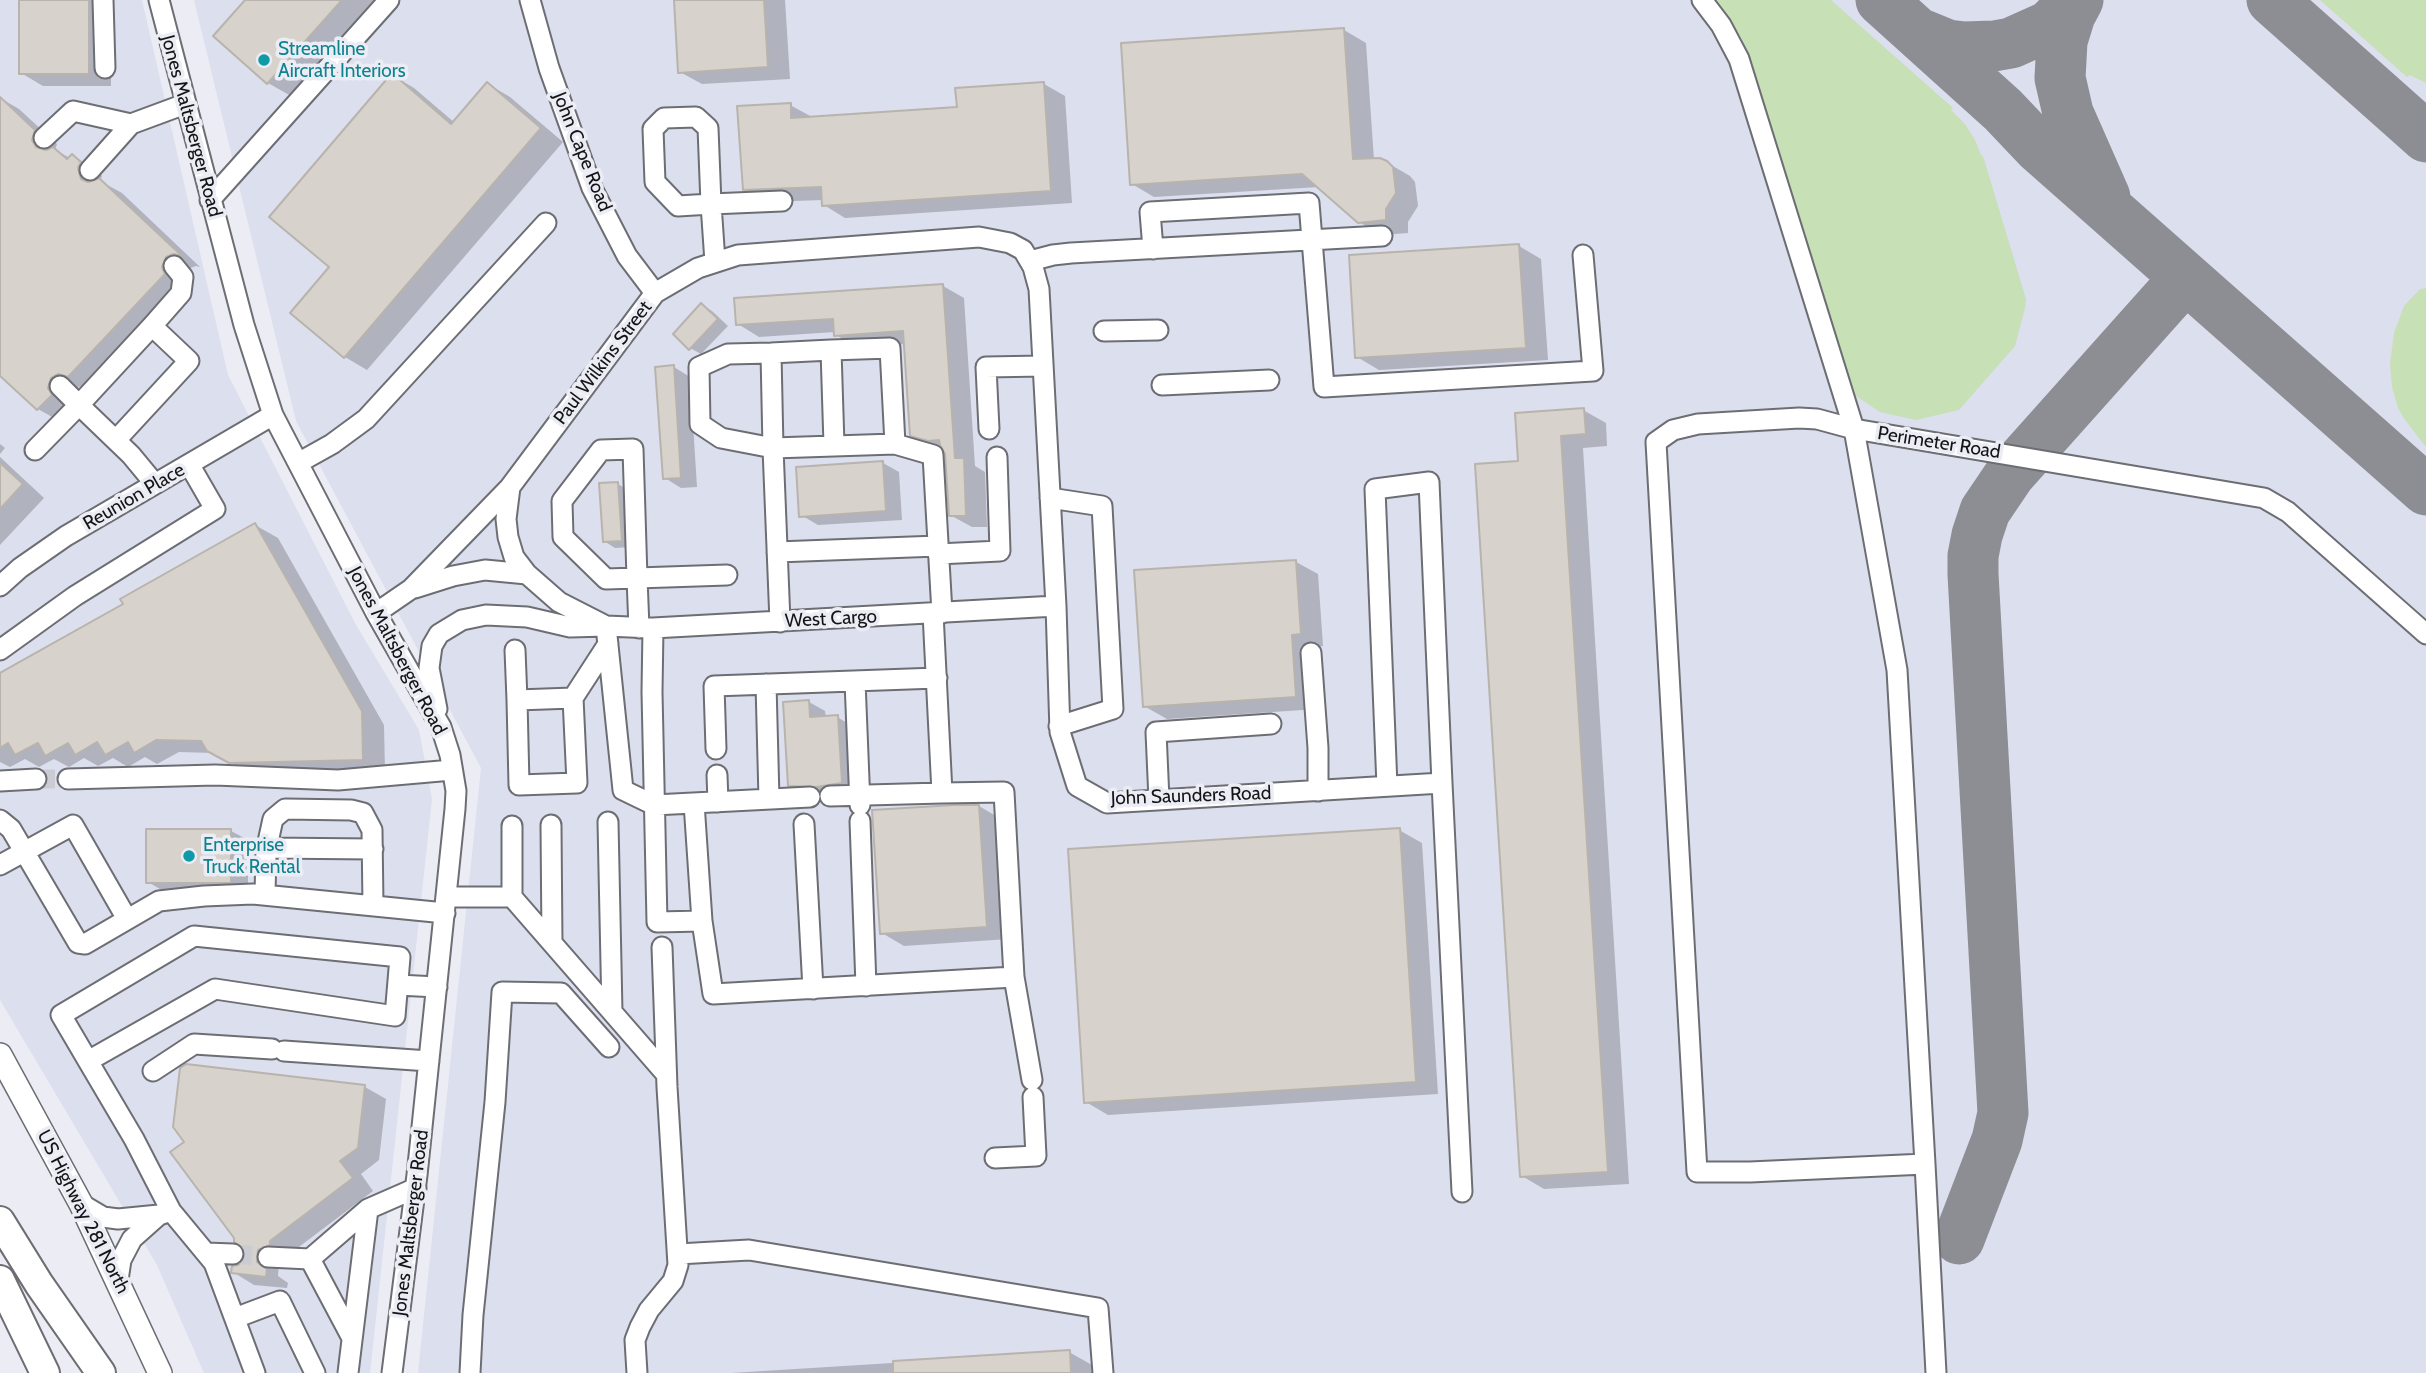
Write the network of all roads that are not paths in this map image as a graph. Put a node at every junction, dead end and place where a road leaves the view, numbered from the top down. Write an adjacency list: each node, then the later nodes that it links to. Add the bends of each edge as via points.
1 (103, 0): 6 (street)
2 (159, 0): 7 (street, Jones Maltsberger Road)
3 (389, 0): 11 (street)
4 (530, 0): 22 (street, John Cape Road, via 592,188 627,256)
5 (1702, 0): 35 (street, Perimeter Road, via 1739,59)
6 (105, 68)
7 (185, 104): 8 (street); 11 (street, Jones Maltsberger Road)
8 (131, 124): 9 (street, via 73,111); 10 (street)
9 (44, 138)
10 (90, 170)
11 (211, 200): 33 (street, Jones Maltsberger Road)
12 (782, 201): 13 (street)
13 (711, 204): 13 (street, via 708,128 696,117 664,118 653,129 655,182 678,206); 20 (street)
14 (546, 223): 42 (street, via 366,419)
15 (1382, 236): 16 (street)
16 (1313, 239): 17 (street); 17 (street, via 1309,203 1150,212); 18 (street, via 1324,387 1593,370)
17 (1153, 249): 19 (street)
18 (1583, 255)
19 (1026, 256): 20 (street, Paul Wilkins Street, via 1010,243 979,237 738,255); 28 (street, John Saunders Road, via 1039,289)
20 (715, 262): 22 (street, Paul Wilkins Street)
21 (173, 265): 23 (street, via 183,277 181,293)
22 (656, 293): 45 (street, Paul Wilkins Street)
23 (152, 326): 32 (street); 36 (street, via 190,361)
24 (1158, 330): 25 (street)
25 (1104, 331)
26 (831, 350): 27 (street); 37 (street, via 890,348); 38 (street)
27 (771, 353): 39 (street); 39 (street, via 728,354 699,367 700,424 721,438)
28 (1043, 366): 34 (street, via 986,367); 46 (street, John Saunders Road)
29 (1269, 380): 30 (street)
30 (1162, 385)
31 (60, 386): 32 (street)
32 (79, 405): 36 (street); 40 (street)
33 (273, 415): 42 (street, Jones Maltsberger Road); 43 (street, Reunion Place)
34 (989, 429)
35 (1854, 429): 59 (street, Perimeter Road, via 2264,498 2288,512); 118 (street, via 1897,670); 118 (street, via 1799,418 1710,423 1673,430 1656,442 1697,1172)
36 (116, 440): 44 (street)
37 (895, 444): 38 (street); 47 (street, via 933,455)
38 (834, 445): 39 (street)
39 (774, 448): 48 (street)
40 (35, 450)
41 (997, 457): 47 (street, via 1000,551)
42 (298, 463): 55 (street, Jones Maltsberger Road)
43 (189, 464): 44 (street, Reunion Place); 61 (street, via 215,509 75,596)
44 (155, 484): 52 (street, Reunion Place, via 66,536)
45 (510, 487): 49 (street, West Cargo, via 508,537); 53 (street, Paul Wilkins Street)
46 (1050, 498): 54 (street, John Saunders Road); 70 (street, via 1102,506 1114,709)
47 (938, 550): 48 (street); 56 (street)
48 (777, 552): 57 (street)
49 (527, 574): 53 (street, via 485,570); 60 (street, West Cargo)
50 (727, 575): 51 (street)
51 (637, 578): 51 (street, via 633,449 601,450 562,501 563,537 606,579); 58 (street)
52 (0, 586)
53 (411, 589): 55 (street, Paul Wilkins Street)
54 (1056, 606): 56 (street, West Cargo); 70 (street, John Saunders Road)
55 (376, 613): 71 (street, Jones Maltsberger Road)
56 (938, 613): 57 (street, West Cargo); 64 (street)
57 (780, 622): 58 (street, West Cargo)
58 (646, 628): 60 (street, West Cargo); 87 (street)
59 (2426, 634)
60 (607, 635): 67 (street); 71 (street, West Cargo, via 506,615 462,620 439,634 432,646 429,668); 87 (street, via 623,790)
61 (0, 650)
62 (515, 650): 68 (street)
63 (1311, 653): 80 (street)
64 (937, 678): 65 (street); 81 (street)
65 (855, 681): 66 (street); 88 (street)
66 (766, 684): 72 (street, via 715,685); 83 (street)
67 (573, 698): 68 (street); 68 (street, via 577,783 565,784 519,785)
68 (516, 700)
69 (1271, 724): 84 (street, via 1156,732)
70 (1059, 726): 84 (street, John Saunders Road, via 1077,786 1107,803)
71 (441, 727): 73 (street, Jones Maltsberger Road)
72 (716, 749)
73 (452, 770): 76 (street, via 338,780 215,775); 99 (street, Jones Maltsberger Road, via 455,809)
74 (717, 775): 85 (street)
75 (36, 779): 77 (street)
76 (68, 779)
77 (0, 781)
78 (1442, 783): 79 (street, John Saunders Road); 79 (street, via 1429,482 1375,489); 120 (street)
79 (1387, 786): 80 (street, John Saunders Road)
80 (1318, 790): 84 (street, John Saunders Road)
81 (942, 793): 88 (street); 105 (street, via 1004,792)
82 (830, 796): 88 (street)
83 (769, 799): 85 (street); 109 (street, via 805,808)
84 (1159, 800)
85 (718, 802): 86 (street)
86 (694, 803): 87 (street); 102 (street)
87 (654, 805): 102 (street, via 657,922)
88 (860, 807): 107 (street)
89 (0, 820): 95 (street, via 11,829)
90 (608, 822): 110 (street)
91 (551, 825): 103 (street)
92 (512, 827): 98 (street)
93 (268, 848): 94 (street); 94 (street, via 273,819 285,809 363,813 372,830); 97 (street)
94 (373, 849): 100 (street)
95 (23, 852): 96 (street); 101 (street, via 78,943 85,944); 101 (street, via 73,825)
96 (0, 864)
97 (265, 895): 100 (street); 101 (street, via 159,901)
98 (512, 897): 99 (street); 103 (street)
99 (446, 905): 100 (street); 108 (street, Jones Maltsberger Road)
100 (373, 906)
101 (127, 919)
102 (702, 921): 109 (street, via 713,993)
103 (552, 943): 110 (street)
104 (662, 947): 116 (street)
105 (1014, 978): 107 (street); 117 (street, via 1033,1088 1036,1156)
106 (398, 985): 108 (street); 113 (street, via 395,1016 215,989); 113 (street, via 400,957 194,936 61,1015)
107 (866, 986): 109 (street)
108 (437, 987): 114 (street, Jones Maltsberger Road)
109 (813, 989)
110 (612, 1012): 116 (street)
111 (609, 1046): 141 (street, via 561,993 502,992)
112 (0, 1055): 121 (main road, US Highway 281 North)
113 (88, 1061): 123 (street, via 134,1139)
114 (429, 1061): 115 (street, via 194,1044); 119 (street, Jones Maltsberger Road)
115 (153, 1071)
116 (666, 1074): 127 (street)
117 (995, 1158)
118 (1925, 1164): 144 (street)
119 (416, 1188): 122 (street); 140 (street, Jones Maltsberger Road)
120 (1462, 1192)
121 (81, 1204): 123 (street, via 103,1217 118,1219); 131 (main road, US Highway 281 North)
122 (368, 1209): 129 (street); 133 (street)
123 (165, 1213): 125 (street); 131 (street, via 132,1239 121,1260)
124 (0, 1221): 135 (highway)
125 (206, 1253): 126 (street); 132 (street, via 214,1262)
126 (233, 1254)
127 (678, 1254): 142 (street, via 673,1281 649,1310 635,1340); 143 (street, via 749,1250 1098,1308)
128 (268, 1256): 129 (street)
129 (310, 1259): 133 (street)
130 (0, 1280): 134 (highway)
131 (118, 1280): 136 (main road, US Highway 281 North)
132 (235, 1318): 137 (street); 138 (street, via 280,1301)
133 (352, 1338): 139 (street)
134 (45, 1373)
135 (101, 1373)
136 (160, 1373)
137 (255, 1373)
138 (315, 1373)
139 (348, 1373)
140 (392, 1373)
141 (470, 1373)
142 (637, 1373)
143 (1103, 1373)
144 (1936, 1373)

